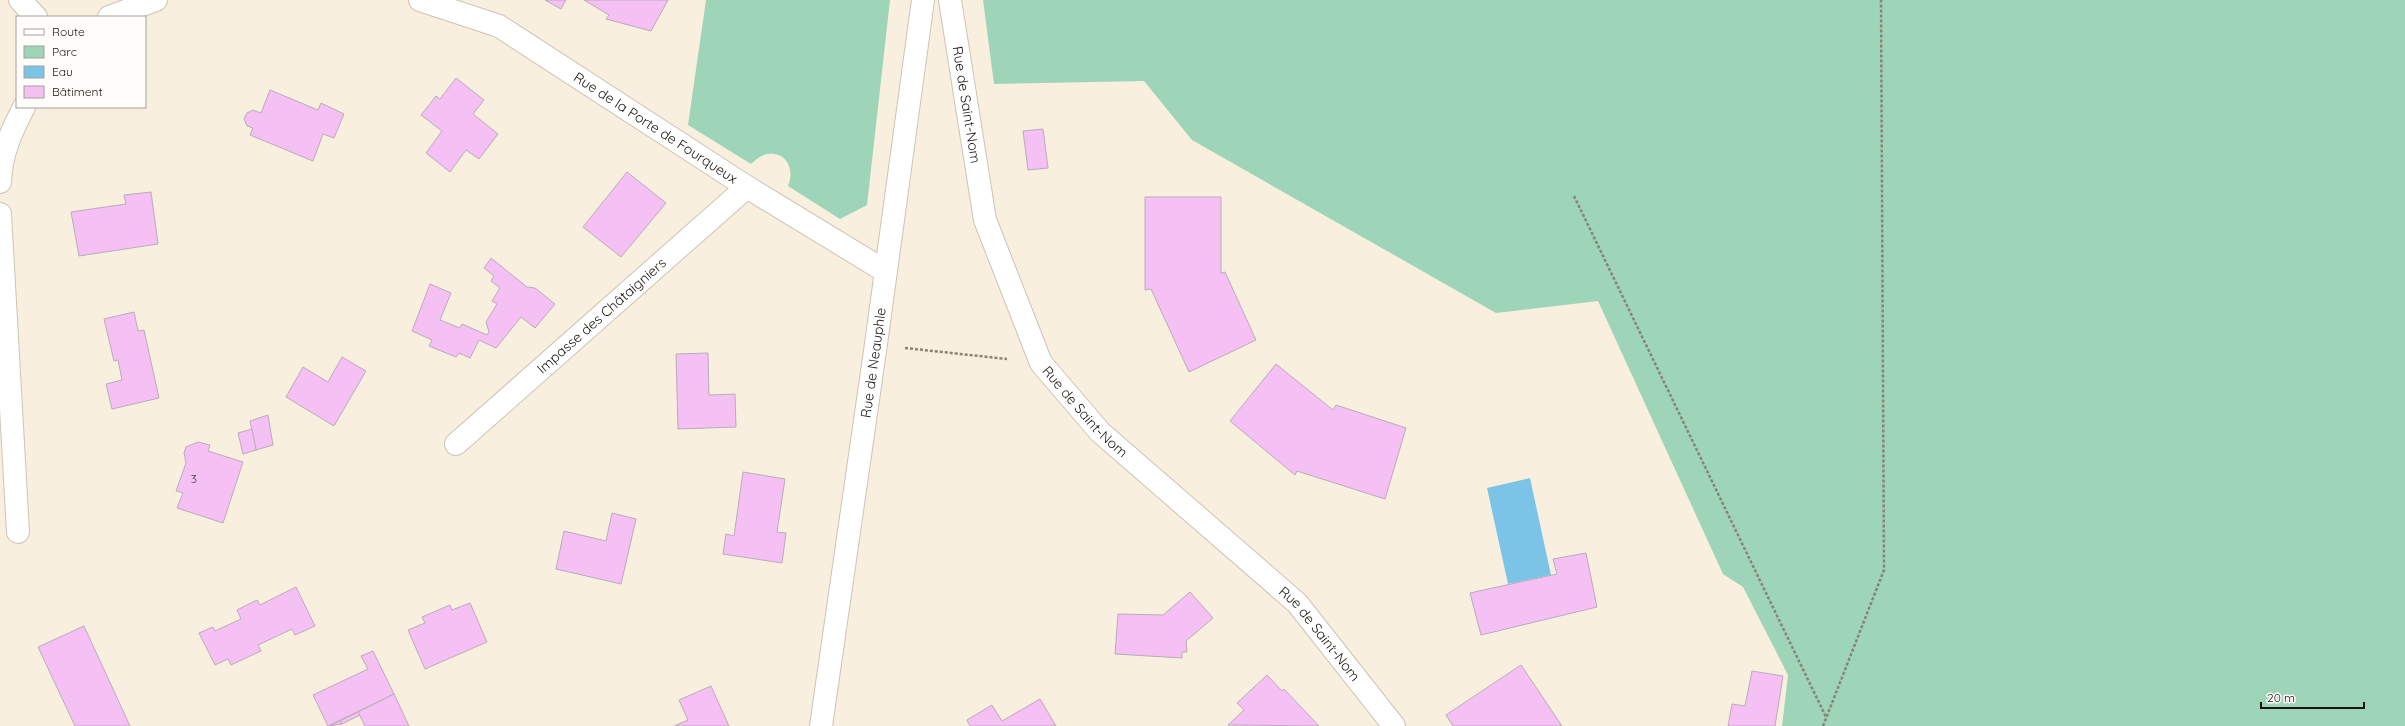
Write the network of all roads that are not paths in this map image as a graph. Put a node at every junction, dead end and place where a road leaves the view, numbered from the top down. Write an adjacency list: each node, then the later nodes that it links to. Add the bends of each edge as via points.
1 (20, 0): 6 (street)
2 (156, 0): 7 (street)
3 (420, 0): 10 (street, Rue de la Porte de Fourqueux, via 499,26)
4 (923, 0): 12 (street, Rue de Neauphle)
5 (950, 0): 16 (street, Rue de Saint-Nom, via 985,220 1040,363 1100,432 1297,603)
6 (35, 16)
7 (112, 16)
8 (23, 108): 9 (street, via 12,129)
9 (0, 168)
10 (747, 187): 12 (street, Rue de la Porte de Fourqueux); 13 (street, Impasse des Châtaigniers)
11 (0, 214): 14 (street)
12 (885, 271): 15 (street, Rue de Neauphle)
13 (456, 444)
14 (18, 532)
15 (821, 726)
16 (1394, 726)

